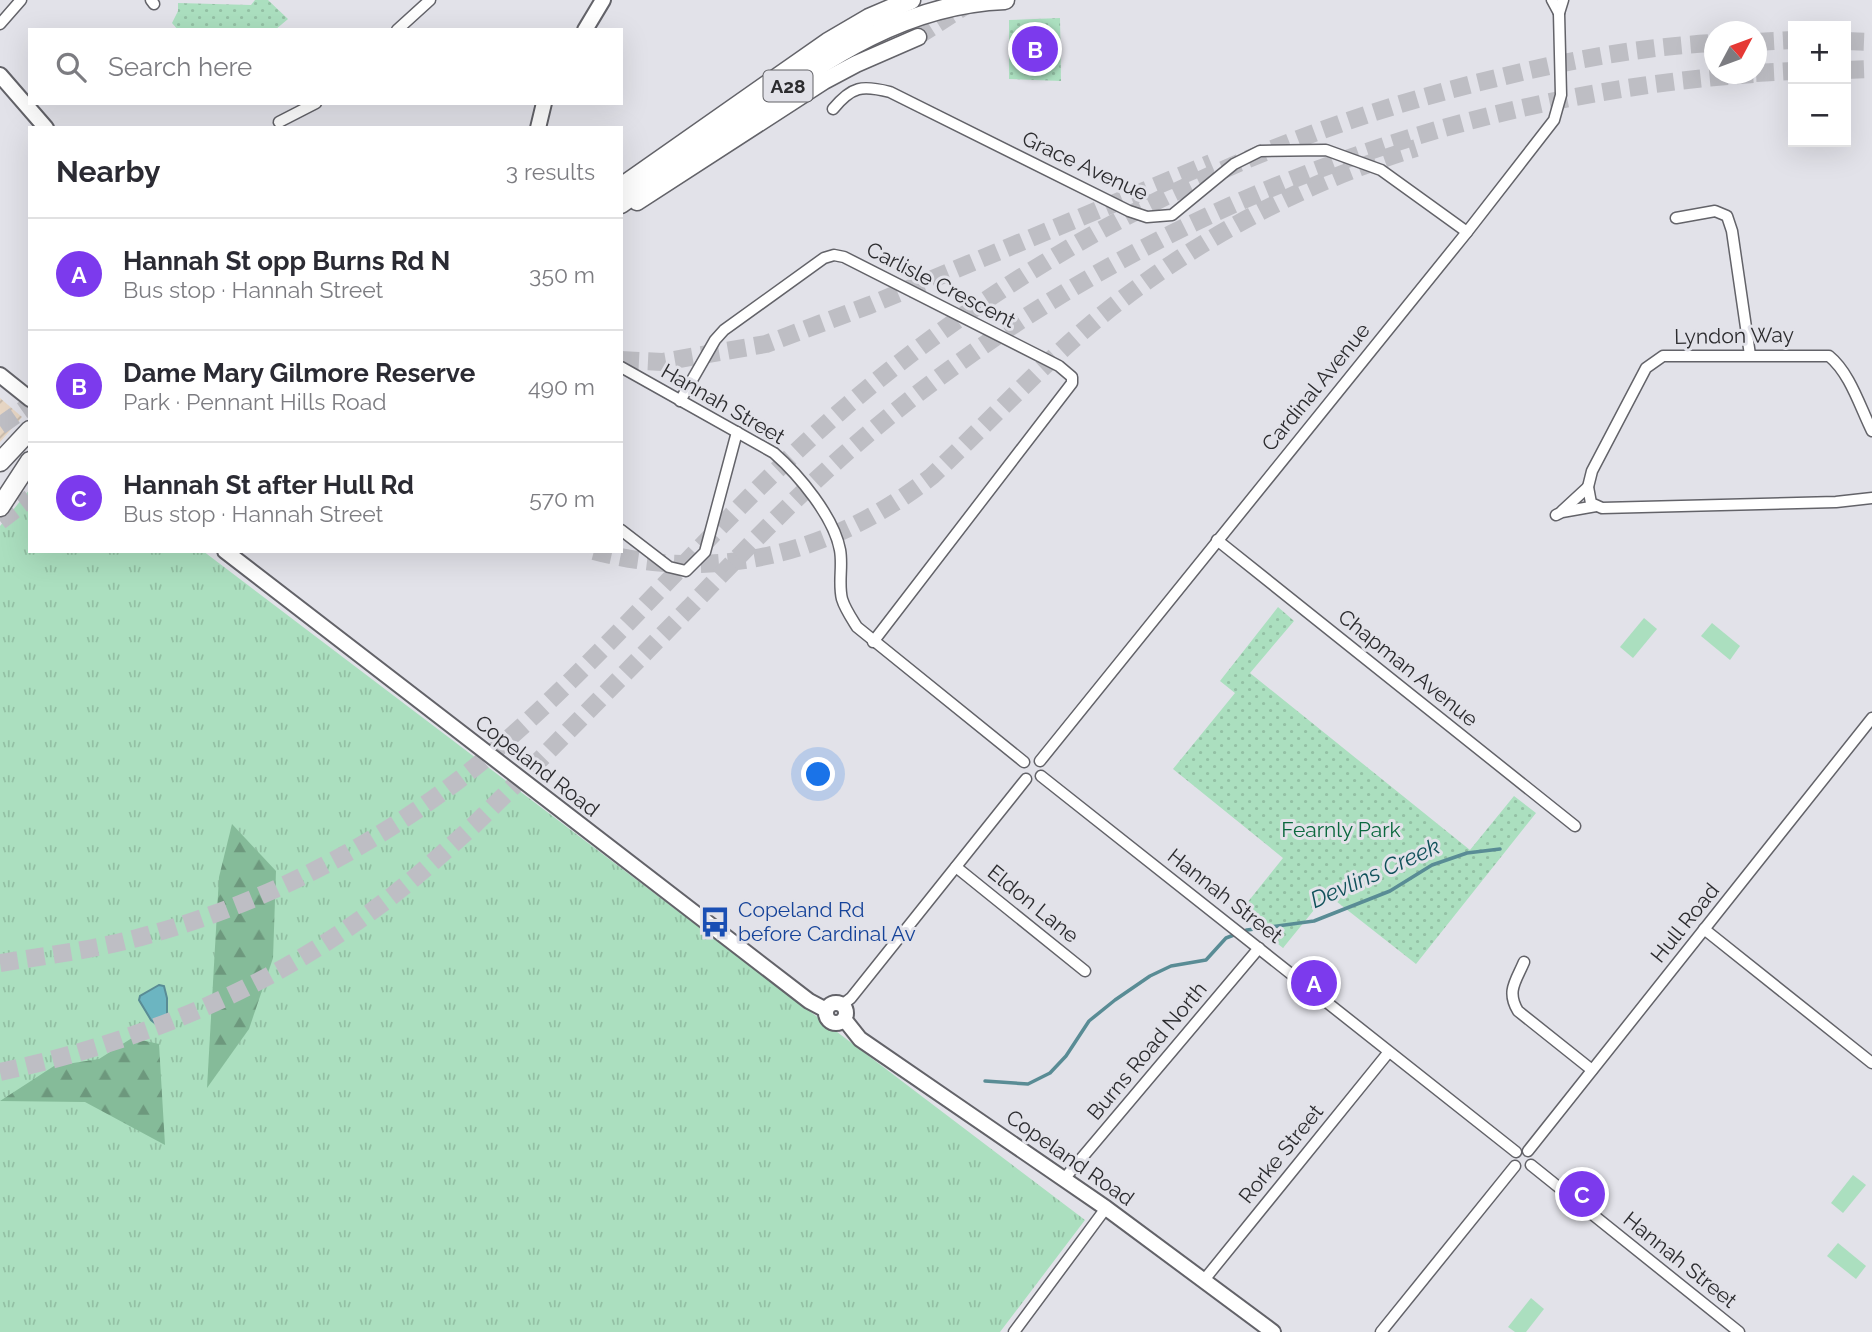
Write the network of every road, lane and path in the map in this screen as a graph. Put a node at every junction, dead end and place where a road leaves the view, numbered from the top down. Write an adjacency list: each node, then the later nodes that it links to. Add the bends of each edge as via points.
1 (22, 0): 9 (street)
2 (430, 0): 10 (street)
3 (603, 0): 11 (main road)
4 (1005, 0): 21 (highway, A28, via 934,11 858,41)
5 (1552, 0): 8 (street, Cardinal Avenue)
6 (1563, 0): 8 (street, Cardinal Avenue)
7 (905, 1): 20 (highway, A28, via 828,42)
8 (1559, 13): 24 (street, Cardinal Avenue, via 1561,95 1554,120)
9 (0, 24)
10 (399, 28)
11 (586, 28)
12 (918, 37): 22 (main road, via 815,86)
13 (0, 75): 18 (main road)
14 (312, 105): 17 (street)
15 (544, 105): 19 (main road)
16 (834, 109): 24 (street, Grace Avenue, via 851,91 869,87 890,92 1147,217 1172,215 1234,164 1260,151 1326,150 1381,170)
17 (279, 122)
18 (44, 126)
19 (538, 126)
20 (623, 186)
21 (623, 203)
22 (623, 212)
23 (1676, 218): 25 (street, via 1715,211 1727,216)
24 (1467, 232): 42 (street, Cardinal Avenue)
25 (1750, 355): 30 (street, Lyndon Way, via 1829,356 1837,362); 36 (street, Lyndon Way, via 1670,356 1653,361 1634,387)
26 (623, 369): 29 (street, Hannah Street)
27 (0, 375): 28 (main road)
28 (28, 396)
29 (680, 401): 32 (street, Hannah Street); 44 (street, Carlisle Crescent, via 724,330 834,255 1077,375)
30 (1872, 431)
31 (28, 432): 33 (highway)
32 (737, 432): 41 (street, via 705,552 686,571 669,566); 44 (street, Hannah Street, via 782,460 825,515 840,550 842,598 857,627)
33 (0, 461)
34 (28, 462): 37 (highway)
35 (28, 463): 40 (highway)
36 (1588, 487): 39 (street, via 1590,501); 39 (street, Lyndon Way, via 1559,514)
37 (0, 494)
38 (1872, 498): 39 (street, Lyndon Way)
39 (1596, 506)
40 (0, 507)
41 (623, 532)
42 (1217, 540): 46 (street, Cardinal Avenue); 50 (street, Chapman Avenue)
43 (228, 553): 56 (main road, Copeland Road, via 809,1001 826,1010 833,1003)
44 (873, 642): 47 (street, Hannah Street)
45 (1872, 719): 52 (street, Hull Road)
46 (1040, 761): 47 (street); 48 (street)
47 (1024, 762): 49 (street)
48 (1041, 776): 49 (street); 53 (street, Hannah Street)
49 (1027, 779): 51 (street)
50 (1575, 826)
51 (956, 867): 55 (street, Eldon Lane); 56 (street)
52 (1704, 929): 58 (street); 59 (street, Hull Road)
53 (1259, 948): 57 (street, Hannah Street); 64 (street, Burns Road North)
54 (1524, 962): 59 (street, via 1511,1000 1518,1011)
55 (1085, 971)
56 (843, 1012): 64 (main road, Copeland Road, via 860,1039)
57 (1388, 1053): 61 (street, Hannah Street); 66 (street, Rorke Street)
58 (1872, 1063)
59 (1592, 1070): 60 (street, Hull Road)
60 (1528, 1151): 61 (street); 62 (street)
61 (1516, 1152): 63 (street)
62 (1531, 1165): 63 (street); 70 (street, Hannah Street)
63 (1516, 1166): 69 (street)
64 (1064, 1179): 65 (main road, Copeland Road)
65 (1107, 1208): 66 (main road, Copeland Road); 67 (street)
66 (1204, 1280): 68 (main road, Copeland Road)
67 (1014, 1332)
68 (1273, 1332)
69 (1381, 1332)
70 (1739, 1332)

